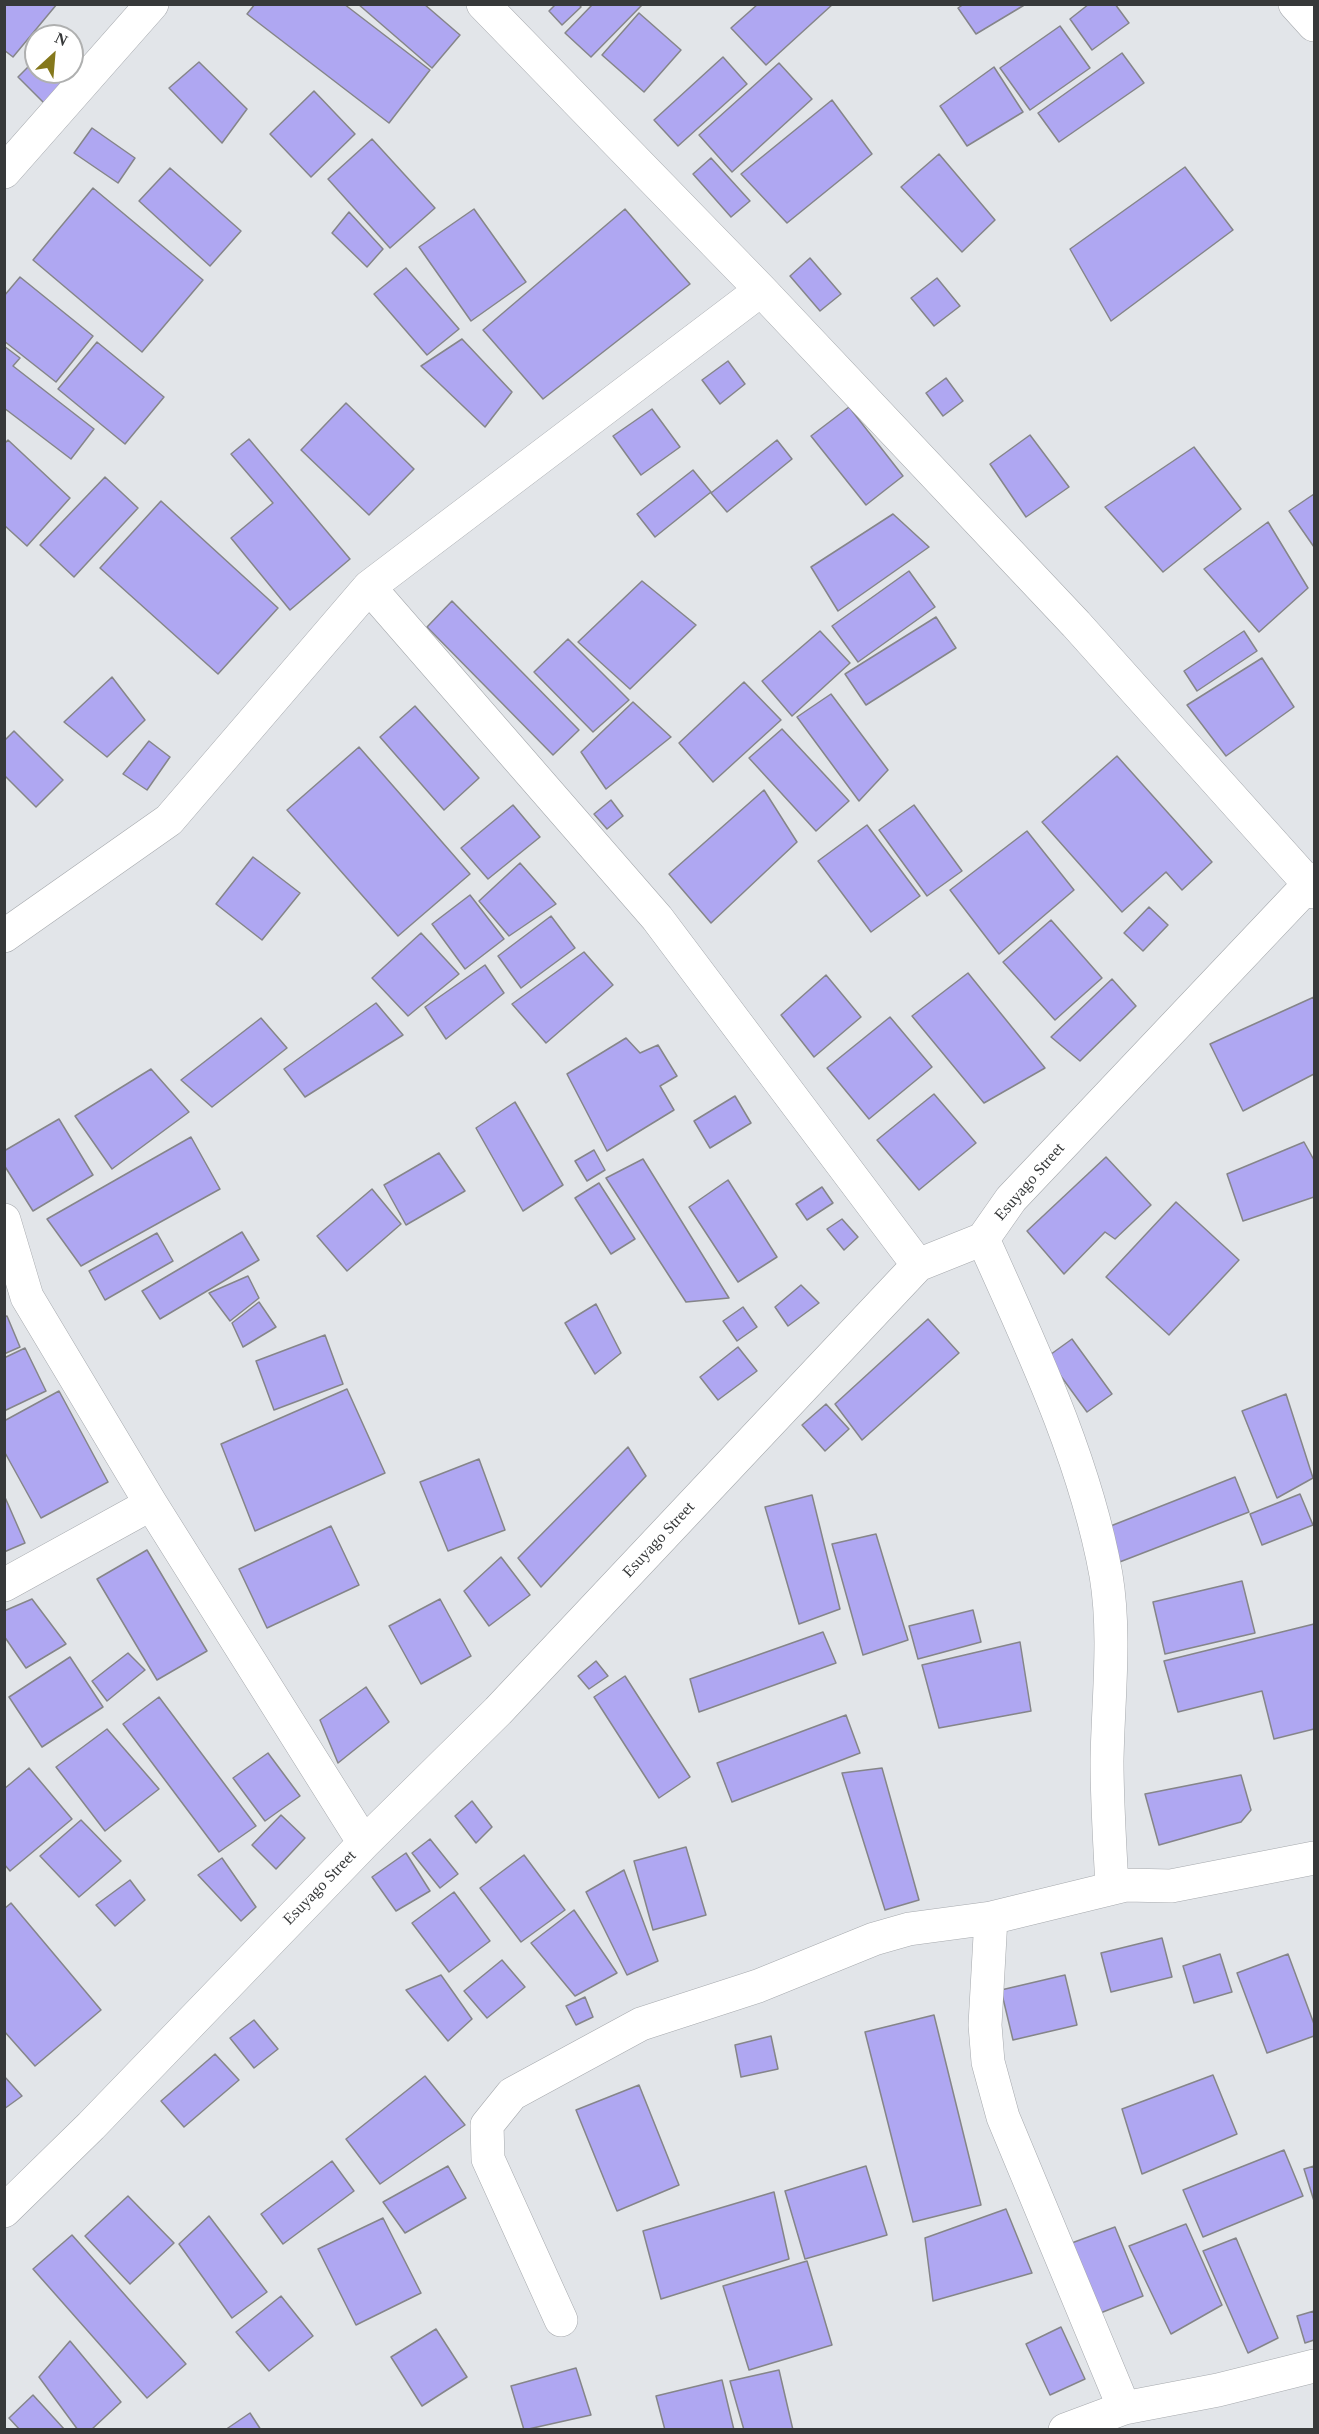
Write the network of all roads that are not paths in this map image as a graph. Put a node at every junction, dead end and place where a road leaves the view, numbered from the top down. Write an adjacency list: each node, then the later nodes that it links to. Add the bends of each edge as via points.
1 (152, 4): 5 (street)
2 (483, 4): 6 (street)
3 (1295, 4): 4 (street)
4 (1314, 25)
5 (4, 172)
6 (761, 290): 7 (street); 8 (street, via 1076,624)
7 (369, 587): 9 (street, via 169,820); 12 (street, via 657,918)
8 (1313, 885): 11 (street, Esuyago Street, via 1011,1199)
9 (4, 936)
10 (4, 1220): 13 (street, via 27,1297)
11 (983, 1239): 12 (street, Esuyago Street); 17 (street, via 1037,1359 1066,1436 1106,1576 1111,1647 1107,1763)
12 (918, 1265): 15 (street, Esuyago Street, via 498,1711)
13 (151, 1504): 14 (street); 15 (street)
14 (4, 1584)
15 (364, 1843): 19 (street, Esuyago Street)
16 (1314, 1858): 17 (street, via 1171,1886)
17 (1112, 1888): 18 (street)
18 (991, 1918): 20 (street, via 909,1929 874,1939 758,1986 641,2024 512,2094 487,2125 488,2159); 22 (street, via 985,2025 988,2062 1003,2117)
19 (4, 2211)
20 (561, 2319)
21 (1314, 2366): 22 (street)
22 (1124, 2408): 23 (street)
23 (1065, 2430)

